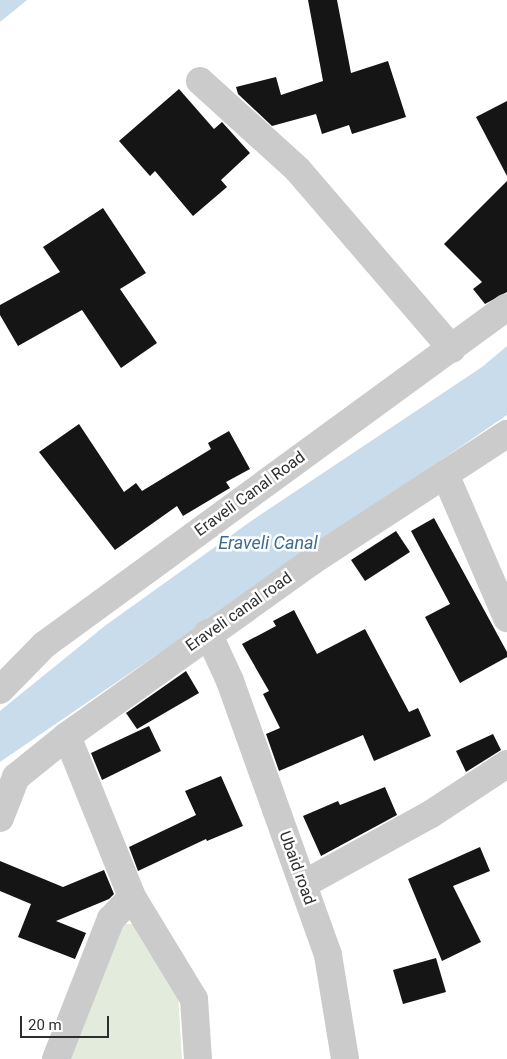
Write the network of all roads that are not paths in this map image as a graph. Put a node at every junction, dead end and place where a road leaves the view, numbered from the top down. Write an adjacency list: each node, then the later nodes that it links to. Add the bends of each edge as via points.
1 (200, 81): 3 (street, via 298,170)
2 (507, 307): 3 (street, Eraveli Canal Road)
3 (452, 349): 8 (street, Eraveli Canal Road, via 74,622 44,645)
4 (507, 434): 5 (street, Eraveli canal road)
5 (445, 474): 6 (street); 7 (street, Eraveli canal road)
6 (507, 618)
7 (208, 633): 9 (street, Eraveli canal road); 12 (street, Ubaid road, via 230,681)
8 (0, 690)
9 (67, 736): 11 (street, Eraveli canal road, via 16,777); 13 (street)
10 (507, 764): 12 (street, via 431,814)
11 (0, 818)
12 (304, 884): 16 (street, Ubaid road, via 328,955)
13 (132, 897): 14 (street, via 111,918); 15 (street, via 194,999)
14 (56, 1059)
15 (198, 1059)
16 (346, 1059)

